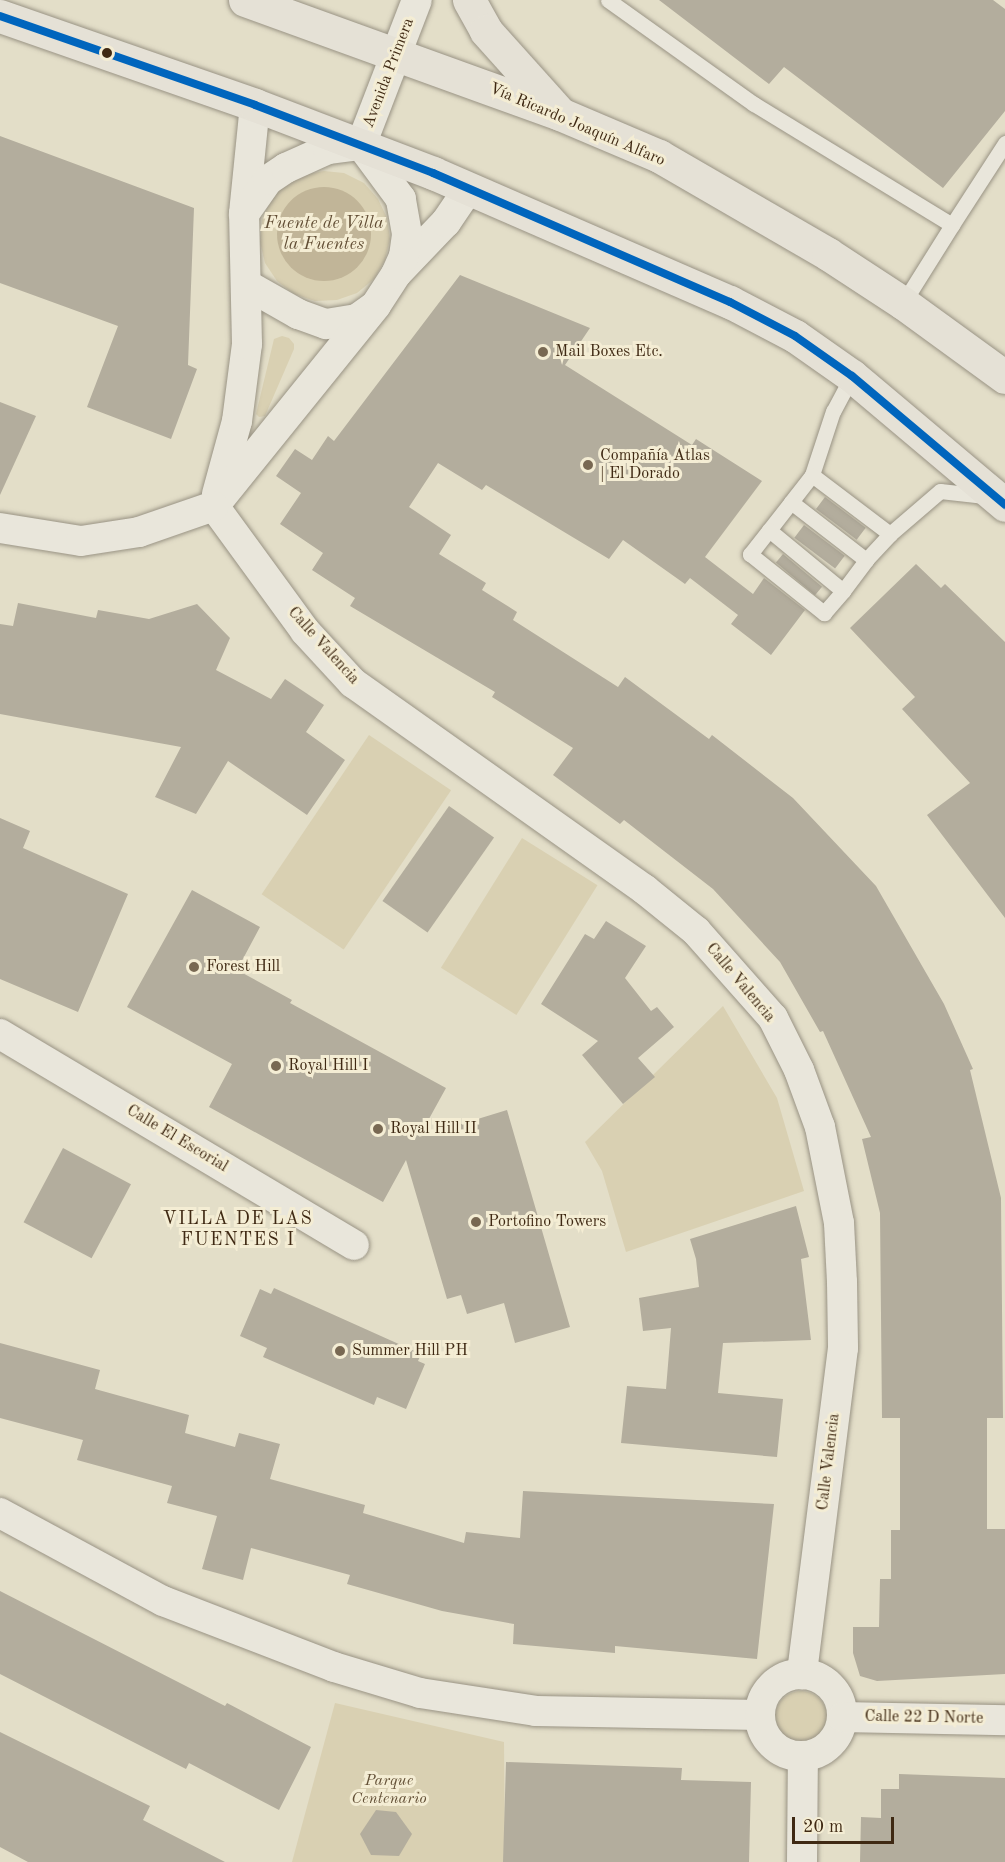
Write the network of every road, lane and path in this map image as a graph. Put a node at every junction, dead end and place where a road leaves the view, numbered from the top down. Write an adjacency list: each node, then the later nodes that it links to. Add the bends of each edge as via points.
1 (417, 0): 6 (street, Avenida Primera)
2 (469, 0): 8 (main road, via 486,31)
3 (608, 0): 13 (lane, via 754,104)
4 (260, 2): 6 (main road, Vía Ricardo Joaquín Alfaro)
5 (0, 16): 7 (main road)
6 (395, 53): 8 (main road, Vía Ricardo Joaquín Alfaro); 10 (street, Avenida Primera)
7 (255, 105): 10 (main road); 12 (street)
8 (560, 114): 16 (main road, Vía Ricardo Joaquín Alfaro, via 658,156 828,254)
9 (1005, 143): 13 (lane)
10 (361, 145): 11 (main road); 12 (street, via 328,149 286,168 268,180); 14 (street, via 401,199 407,234)
11 (469, 188): 14 (street, via 446,222); 18 (main road, via 730,302 795,336)
12 (244, 214): 15 (street)
13 (952, 225): 16 (lane)
14 (396, 274): 17 (street)
15 (247, 285): 17 (street, via 298,314 326,324 357,319); 23 (street, via 247,344 237,421)
16 (903, 303): 19 (main road, Vía Ricardo Joaquín Alfaro)
17 (376, 305): 23 (street)
18 (852, 376): 20 (lane, via 834,411); 21 (main road)
19 (1005, 377)
20 (812, 475): 22 (lane); 26 (lane)
21 (1002, 501): 26 (lane, via 940,491)
22 (791, 502): 25 (lane); 27 (lane)
23 (214, 506): 24 (street, via 139,532 81,541); 32 (street, Calle Valencia, via 305,631 353,683 644,889 696,931 773,1018 799,1070 820,1127 839,1223 842,1282 843,1348)
24 (0, 528)
25 (769, 530): 28 (lane); 28 (lane, via 750,554 824,613)
26 (890, 534): 27 (lane)
27 (866, 560): 28 (lane)
28 (843, 591)
29 (0, 1034): 30 (street, Calle El Escorial)
30 (354, 1245)
31 (0, 1513): 33 (street, via 163,1601 334,1667 420,1693 536,1711)
32 (802, 1674): 33 (street, via 777,1682 765,1697); 34 (street, via 827,1682 836,1692)
33 (760, 1715): 36 (street, via 768,1740 778,1750)
34 (843, 1717): 35 (street, Calle 22 D Norte); 36 (street, via 835,1740)
35 (1005, 1720)
36 (803, 1757): 37 (street)
37 (802, 1862)

